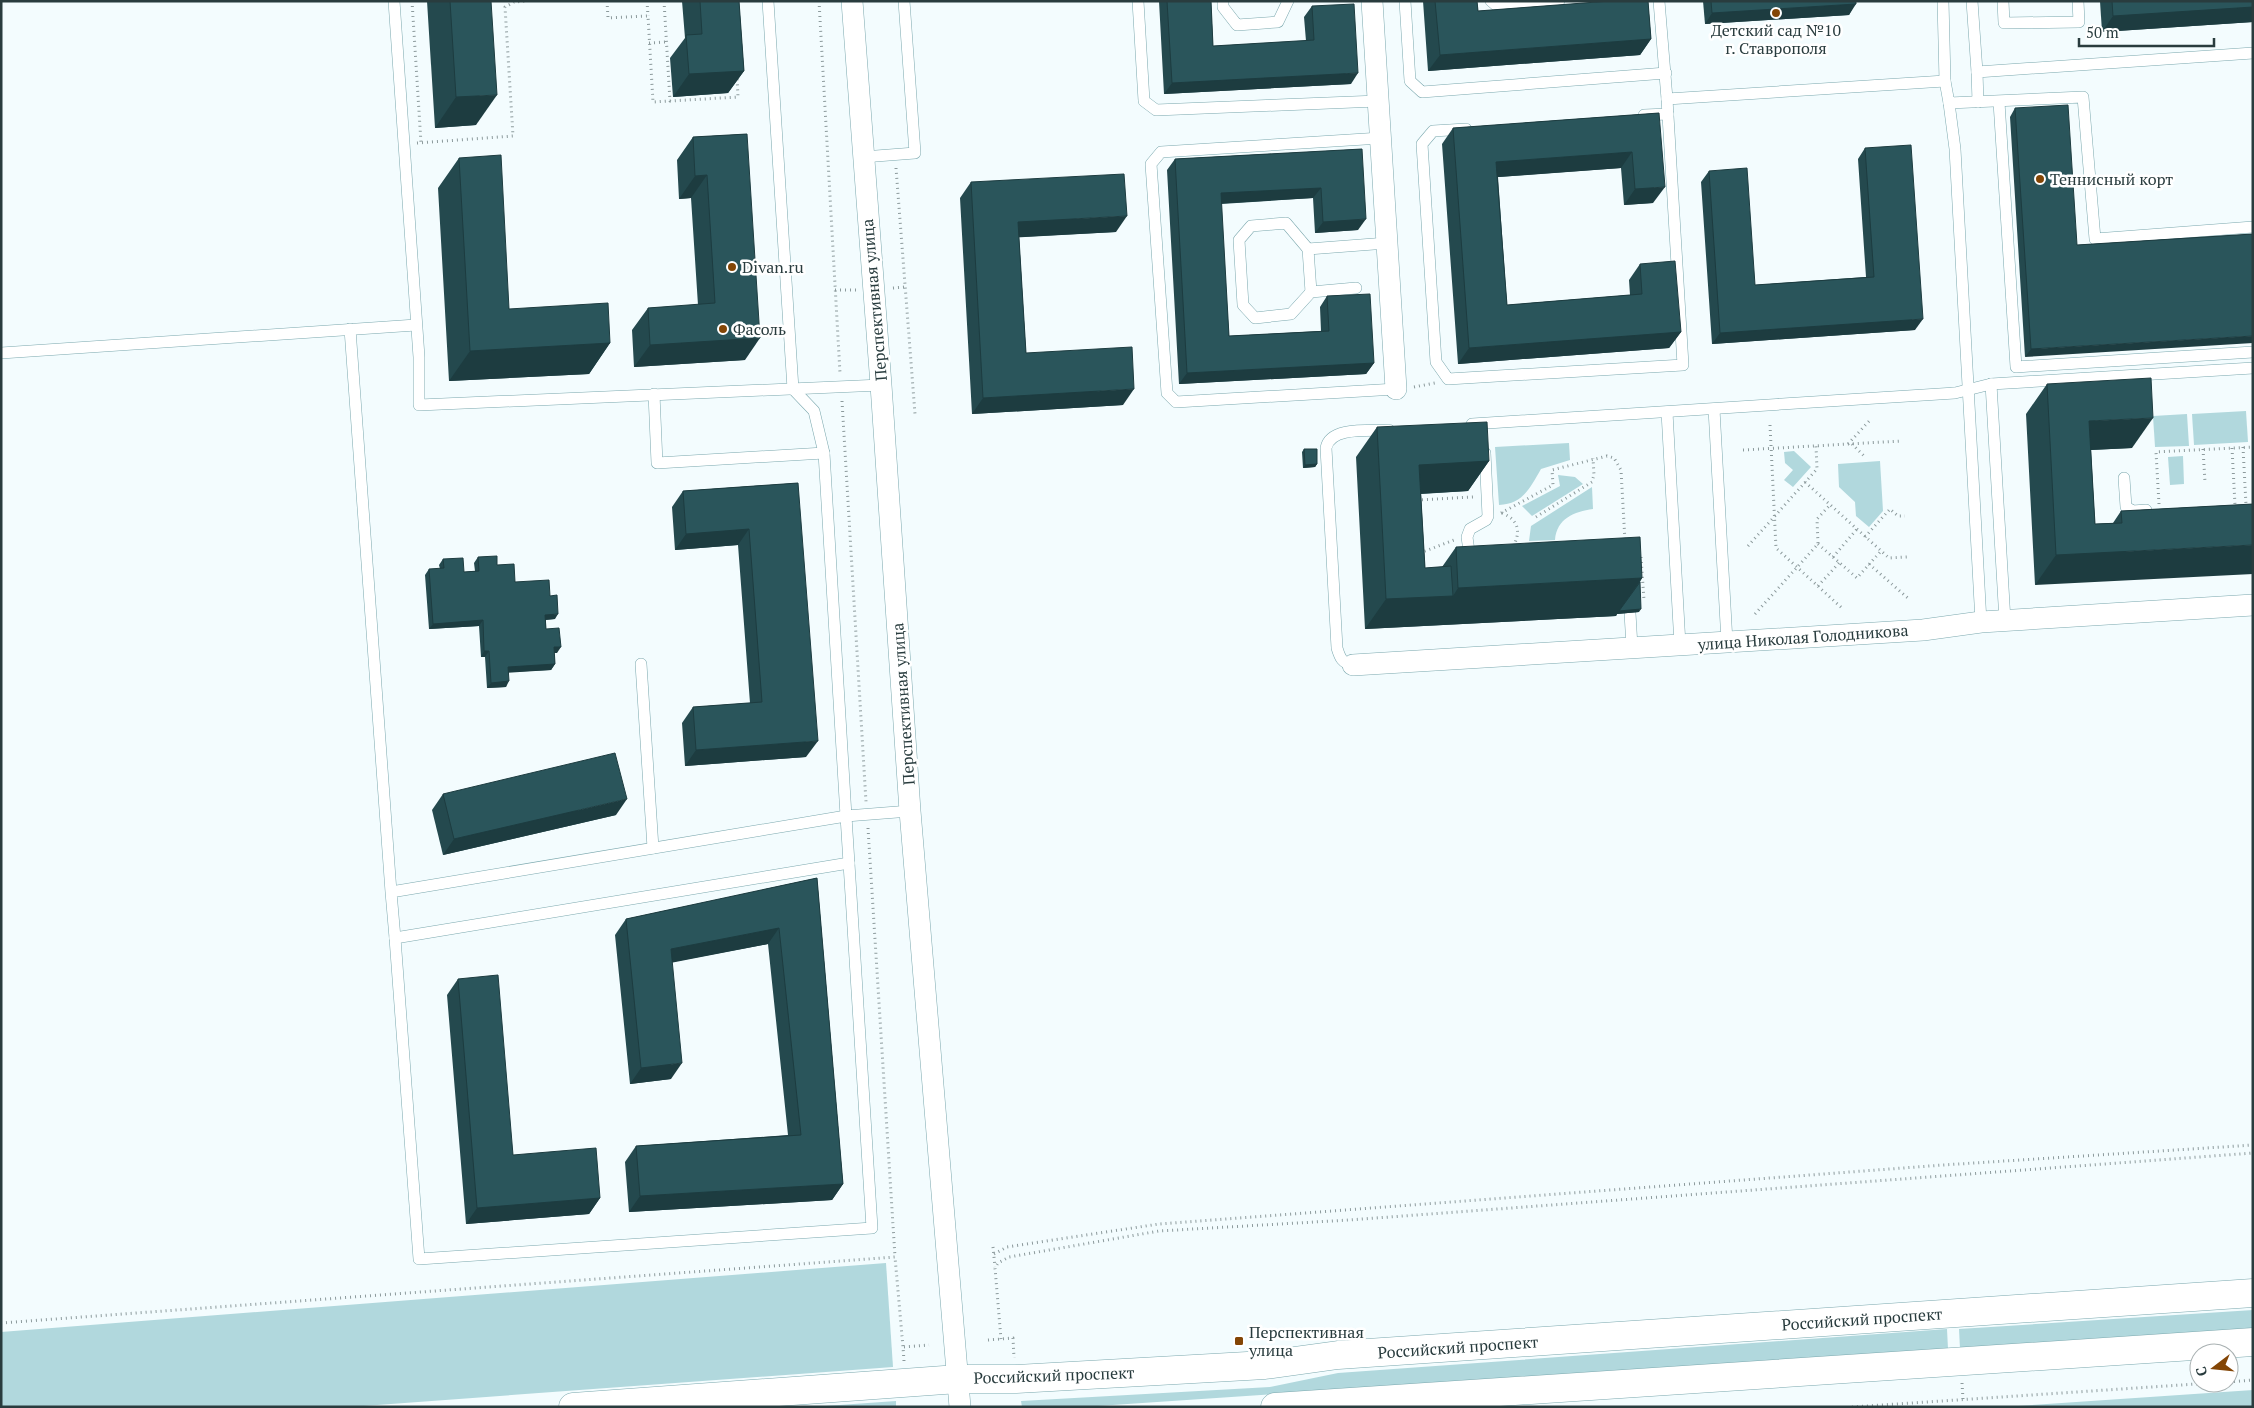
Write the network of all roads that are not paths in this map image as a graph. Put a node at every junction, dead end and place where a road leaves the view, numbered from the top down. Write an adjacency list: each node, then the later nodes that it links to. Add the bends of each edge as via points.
1 (394, 1): 36 (lane)
2 (768, 1): 43 (lane)
3 (852, 1): 30 (street, Перспективная улица)
4 (904, 1): 30 (lane, via 915,153)
5 (1138, 1): 22 (lane, via 1144,101 1156,110)
6 (1223, 1): 7 (lane, via 1223,6 1237,25 1278,22)
7 (1288, 1)
8 (1372, 1): 22 (street)
9 (1405, 1): 19 (lane, via 1410,80 1422,92)
10 (1491, 1): 11 (lane, via 1497,6)
11 (1559, 1)
12 (1660, 1): 19 (lane)
13 (1943, 1): 20 (lane)
14 (1972, 1): 18 (lane)
15 (2003, 1): 16 (lane, via 2004,23 2079,22)
16 (2078, 1)
17 (2253, 53): 18 (lane)
18 (1977, 72): 24 (lane)
19 (1666, 73): 21 (lane)
20 (1945, 81): 21 (lane); 23 (lane)
21 (1667, 99): 26 (lane)
22 (1378, 101): 29 (street)
23 (1948, 102): 24 (lane); 45 (lane, via 1955,149)
24 (1978, 102): 25 (lane)
25 (1999, 102): 31 (lane, via 2083,97 2095,239); 38 (lane, via 2016,367)
26 (1668, 114): 27 (lane); 28 (lane, via 1683,365 1448,379 1436,362 1422,144 1432,131)
27 (1628, 117)
28 (1482, 128)
29 (1381, 138): 32 (street); 44 (lane, via 1162,152 1151,164 1167,393 1176,402)
30 (863, 157): 41 (street, Перспективная улица)
31 (2253, 227)
32 (1387, 243): 33 (lane); 44 (street)
33 (1308, 249): 35 (lane); 35 (lane, via 1286,223 1251,226 1239,240 1243,305 1255,318 1291,314)
34 (1356, 288): 35 (lane)
35 (1311, 292)
36 (416, 325): 37 (lane); 46 (lane, via 419,405)
37 (350, 330): 39 (lane); 69 (lane)
38 (2253, 352)
39 (1, 353)
40 (2253, 368): 42 (lane)
41 (881, 384): 43 (lane); 65 (street, Перспективная улица)
42 (1991, 384): 45 (lane); 58 (lane)
43 (793, 389): 46 (lane); 52 (lane, via 814,411)
44 (1396, 389)
45 (1968, 390): 47 (lane, via 1947,394); 59 (lane)
46 (654, 394): 52 (lane, via 657,463)
47 (1714, 408): 48 (lane); 60 (lane)
48 (1668, 412): 49 (lane); 61 (lane)
49 (1483, 423): 50 (lane); 55 (lane, via 1488,516 1468,533 1468,546 1472,553)
50 (1464, 425)
51 (1396, 429): 64 (lane, via 1340,432 1327,441 1337,648 1340,659)
52 (824, 453): 66 (lane)
53 (2124, 478): 54 (lane, via 2125,502 2129,510)
54 (2160, 509)
55 (1511, 552)
56 (2253, 606): 58 (street, улица Николая Голодникова)
57 (1630, 613): 62 (lane)
58 (2005, 621): 59 (street, улица Николая Голодникова)
59 (1981, 622): 60 (street, улица Николая Голодникова, via 1923,630)
60 (1727, 642): 61 (street, улица Николая Голодникова)
61 (1680, 645): 62 (street, улица Николая Голодникова)
62 (1632, 648): 64 (street, улица Николая Голодникова)
63 (641, 664): 67 (lane)
64 (1353, 665)
65 (910, 811): 66 (lane); 73 (street, Перспективная улица)
66 (846, 816): 67 (lane); 68 (lane)
67 (654, 848): 69 (lane)
68 (849, 863): 70 (lane); 70 (lane, via 872,1228 418,1259)
69 (392, 892): 70 (lane)
70 (395, 938)
71 (2253, 1293): 73 (main road, Российский проспект, via 1348,1354 1265,1365 1016,1379)
72 (2253, 1342): 76 (main road)
73 (958, 1379): 74 (main road, Российский проспект); 75 (street, Перспективная улица)
74 (573, 1407)
75 (960, 1407)
76 (1275, 1407)

